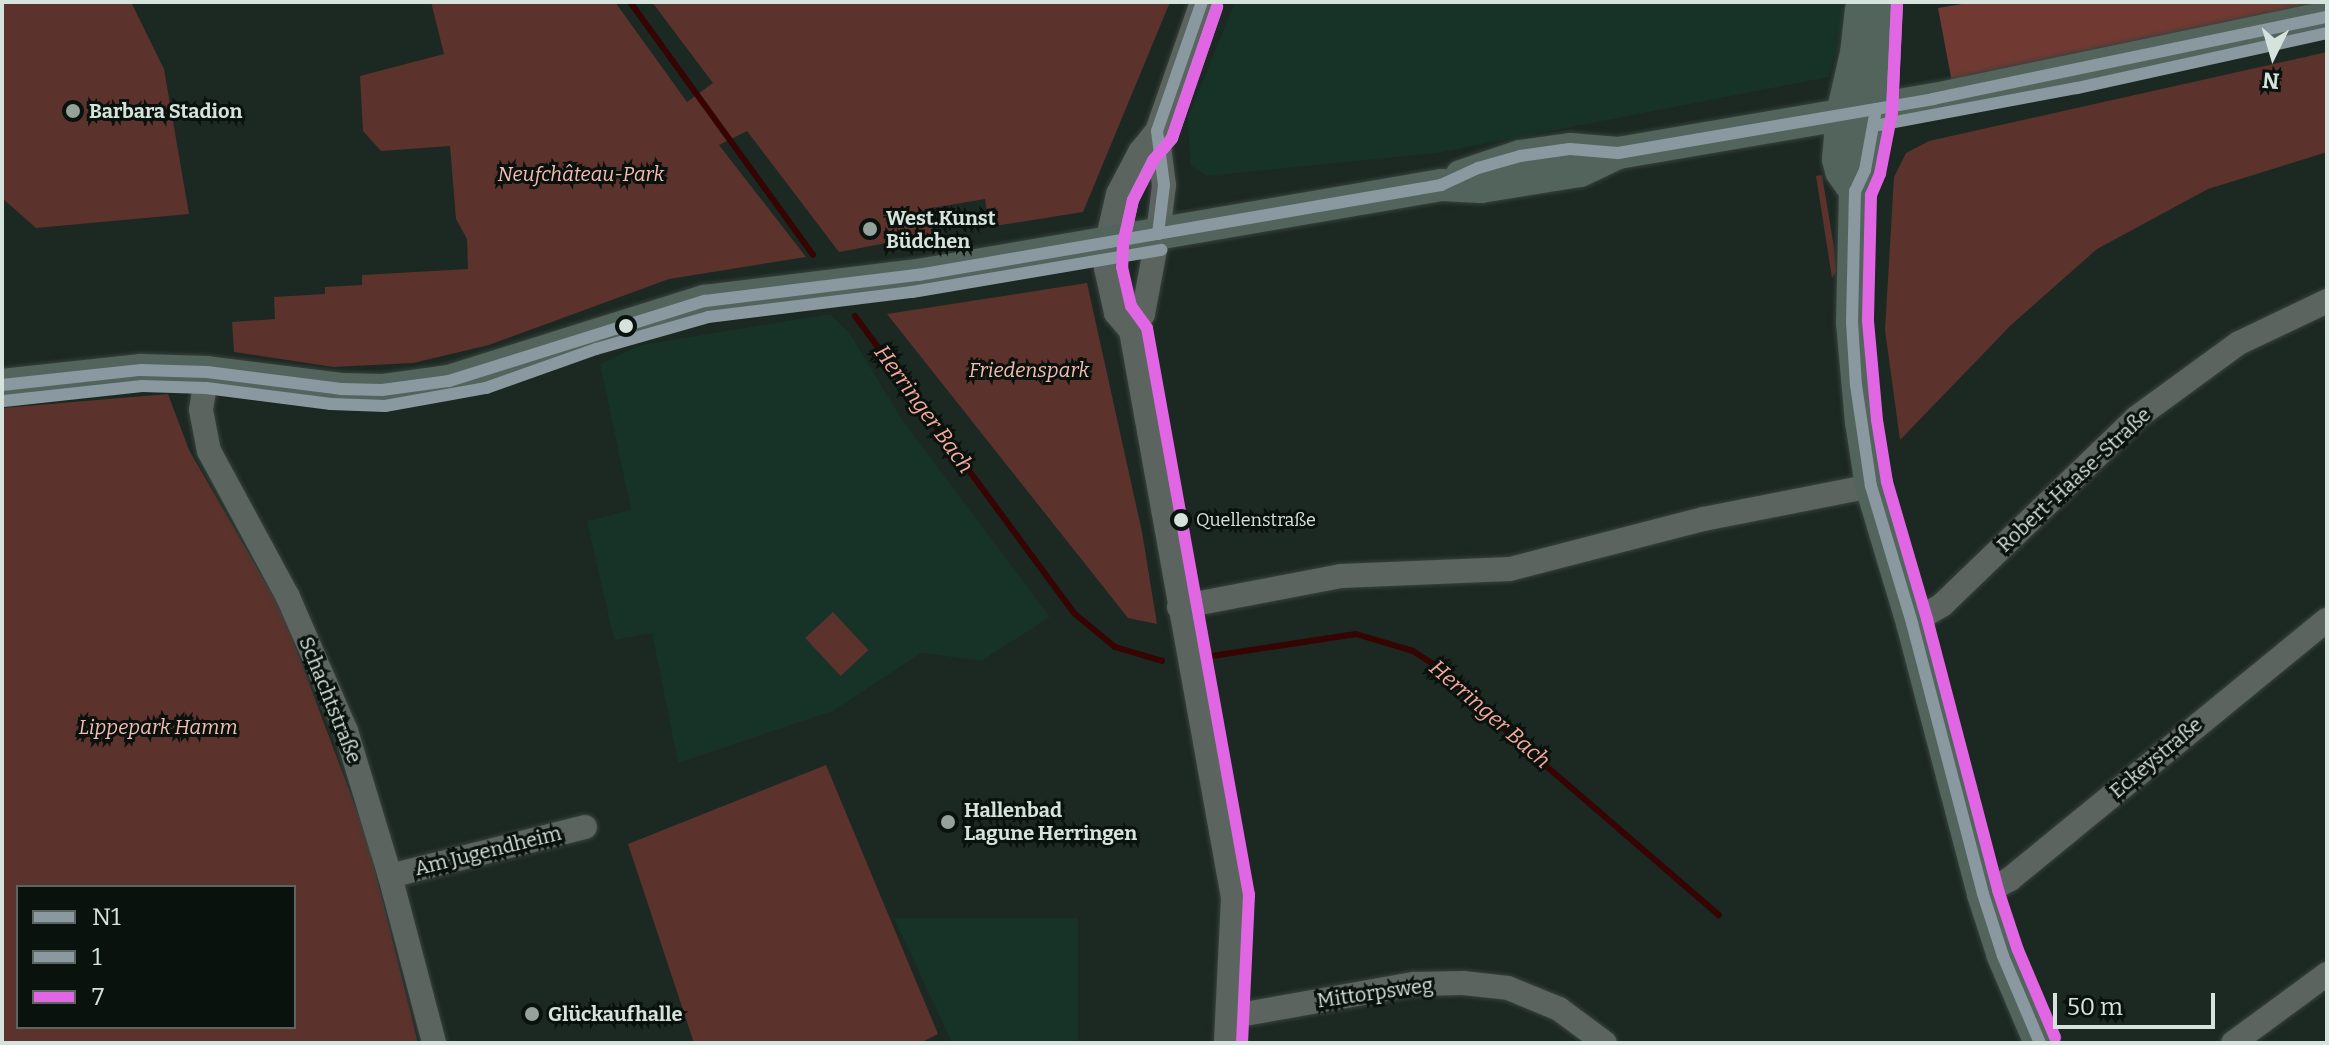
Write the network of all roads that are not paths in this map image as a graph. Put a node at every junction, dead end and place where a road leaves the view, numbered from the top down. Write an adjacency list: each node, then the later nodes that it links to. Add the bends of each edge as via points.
1 (1202, 2): 7 (street)
2 (1862, 2): 6 (main road)
3 (1881, 2): 5 (main road)
4 (2327, 17): 5 (main road)
5 (1876, 109): 6 (main road); 8 (main road, via 1865,170)
6 (1842, 114): 8 (main road, via 1838,159); 9 (main road, via 1618,153 1580,171 1481,187 1441,185)
7 (1157, 131): 9 (street, via 1164,185); 10 (street, via 1118,194)
8 (1855, 191): 15 (main road, via 1852,322)
9 (1158, 234): 10 (main road); 12 (street, via 1143,314)
10 (1107, 242): 12 (street, via 1109,294); 13 (main road, via 899,278 705,301 449,381 382,390 341,389)
11 (2327, 301): 18 (street, Robert-Haase-Straße, via 2239,343 2136,418 1942,605)
12 (1131, 331): 16 (street)
13 (207, 372): 14 (main road, via 141,370); 20 (street, Schachtstraße, via 201,410 209,451 288,597 346,731)
14 (2, 385)
15 (1871, 486): 16 (street, via 1704,519 1510,569 1341,576); 18 (main road)
16 (1179, 607): 23 (street, via 1233,898)
17 (2327, 620): 21 (street, Eckeystraße, via 2010,879)
18 (1912, 623): 21 (main road)
19 (585, 827): 20 (street, Am Jugendheim)
20 (390, 876): 24 (street, Schachtstraße)
21 (1983, 894): 27 (main road)
22 (2327, 974): 28 (street)
23 (1228, 1017): 25 (street); 26 (street, Mittorpsweg, via 1414,984 1463,983 1508,988 1559,1009)
24 (434, 1043)
25 (1226, 1043)
26 (1605, 1043)
27 (2040, 1043)
28 (2233, 1043)

